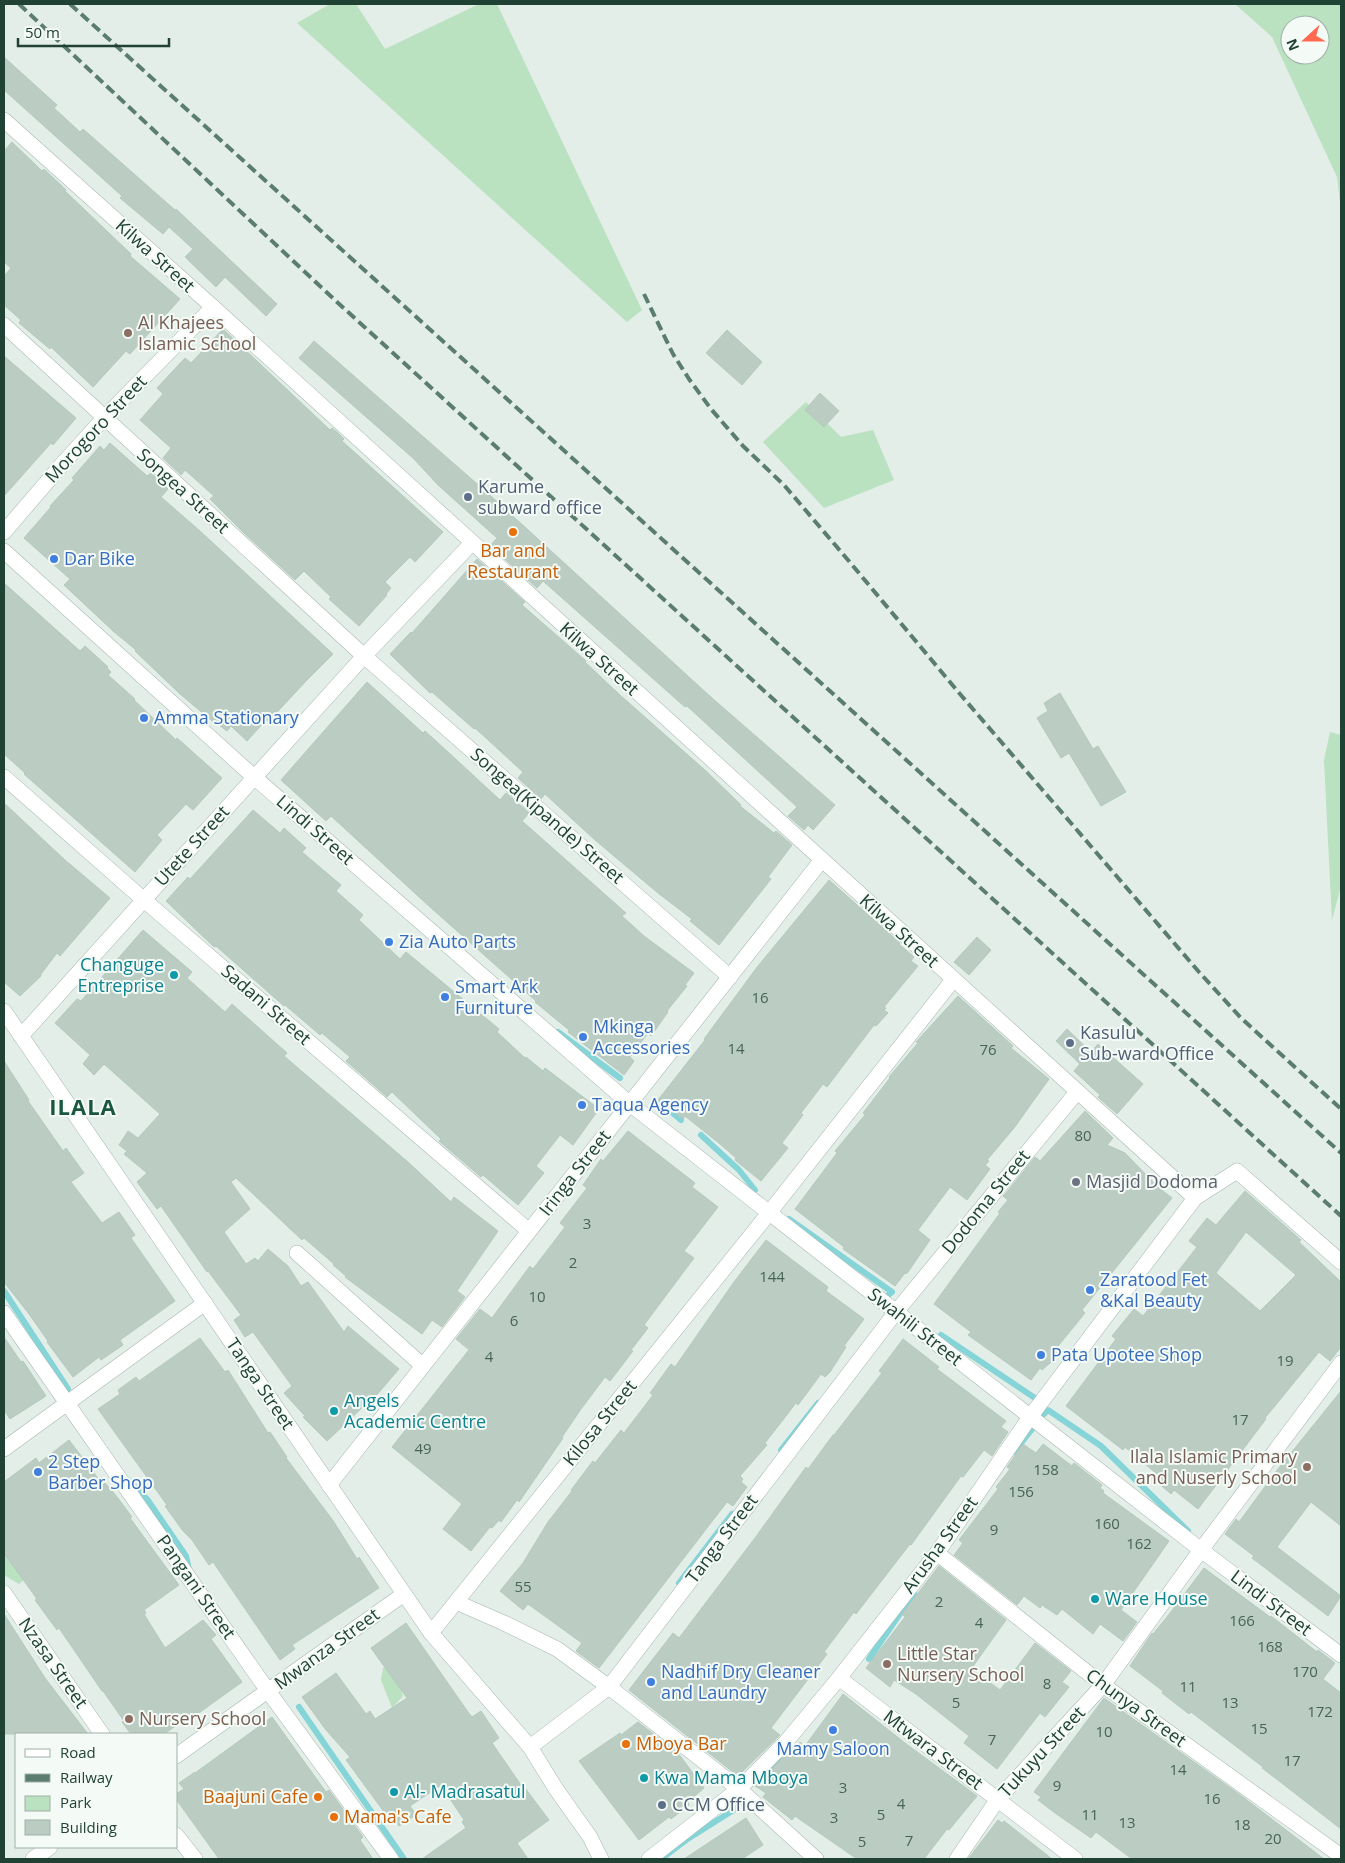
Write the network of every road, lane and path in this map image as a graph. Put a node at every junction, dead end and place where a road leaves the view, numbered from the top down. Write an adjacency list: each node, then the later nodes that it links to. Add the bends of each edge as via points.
1 (4, 120): 2 (street, Kilwa Street)
2 (212, 307): 4 (street, Morogoro Street); 6 (street, Kilwa Street)
3 (4, 325): 4 (street, Songea Street)
4 (104, 418): 5 (street, Morogoro Street); 8 (street, Songea Street)
5 (4, 532)
6 (472, 543): 8 (street, Utete Street); 11 (street, Kilwa Street)
7 (4, 551): 10 (street, Lindi Street)
8 (364, 656): 10 (street, Utete Street); 13 (street, Songea(Kipande) Street)
9 (4, 776): 12 (street, Sadani Street)
10 (254, 777): 12 (street, Utete Street); 18 (street, Lindi Street)
11 (821, 861): 13 (street, Iringa Street); 14 (street, Kilwa Street)
12 (144, 900): 16 (street, Utete Street); 21 (street, Sadani Street)
13 (730, 977): 18 (street, Iringa Street)
14 (953, 980): 17 (street, Kilwa Street); 20 (street, Kilosa Street)
15 (4, 1011): 16 (street, Tanga Street)
16 (21, 1036): 24 (street, Tanga Street)
17 (1077, 1092): 19 (street, Kilwa Street); 26 (street, Dodoma Street)
18 (630, 1104): 20 (street, Swahili Street); 21 (street, Iringa Street)
19 (1194, 1198): 23 (street, via 1237,1171); 30 (street, Arusha Street)
20 (769, 1213): 26 (street, Swahili Street); 37 (street, Kilosa Street)
21 (529, 1232): 28 (street, Iringa Street)
22 (297, 1253): 28 (street)
23 (1341, 1262)
24 (204, 1303): 29 (street); 32 (street, Tanga Street)
25 (4, 1312): 29 (street, Pangani Street)
26 (896, 1312): 30 (street, Swahili Street); 42 (street, Tanga Street)
27 (1341, 1363): 33 (street, Tukuyu Street)
28 (423, 1366): 32 (street, Iringa Street)
29 (67, 1403): 31 (street); 43 (street, Pangani Street)
30 (1030, 1417): 33 (street, Swahili Street); 34 (street, Arusha Street)
31 (4, 1449)
32 (329, 1485): 36 (street, Tanga Street)
33 (1201, 1550): 39 (street, Lindi Street); 41 (street, Tukuyu Street)
34 (936, 1553): 40 (street, Arusha Street); 41 (street, Chunya Street)
35 (4, 1592): 44 (street, Nzasa Street)
36 (404, 1594): 38 (street, Tanga Street); 43 (street, Mwanza Street)
37 (456, 1602): 38 (street, Kilosa Street); 42 (street, via 557,1649)
38 (431, 1634): 45 (street, Tanga Street)
39 (1341, 1655)
40 (839, 1678): 47 (street, Arusha Street, via 785,1743); 48 (street, Mtwara Street)
41 (1103, 1685): 48 (street, Tukuyu Street); 51 (street, Chunya Street)
42 (609, 1687): 45 (street, Tanga Street); 47 (street)
43 (268, 1691): 46 (street, Mwanza Street); 54 (street, Pangani Street)
44 (101, 1733)
45 (530, 1747): 55 (street, Tanga Street)
46 (178, 1755)
47 (739, 1789): 56 (street, Arusha Street); 57 (street)
48 (998, 1799): 58 (street, Tukuyu Street); 59 (street, Mtwara Street)
49 (178, 1836): 53 (street)
50 (49, 1848): 52 (street)
51 (1341, 1856)
52 (33, 1859)
53 (196, 1859)
54 (391, 1859)
55 (601, 1859)
56 (649, 1859)
57 (816, 1859)
58 (958, 1859)
59 (1075, 1859)

